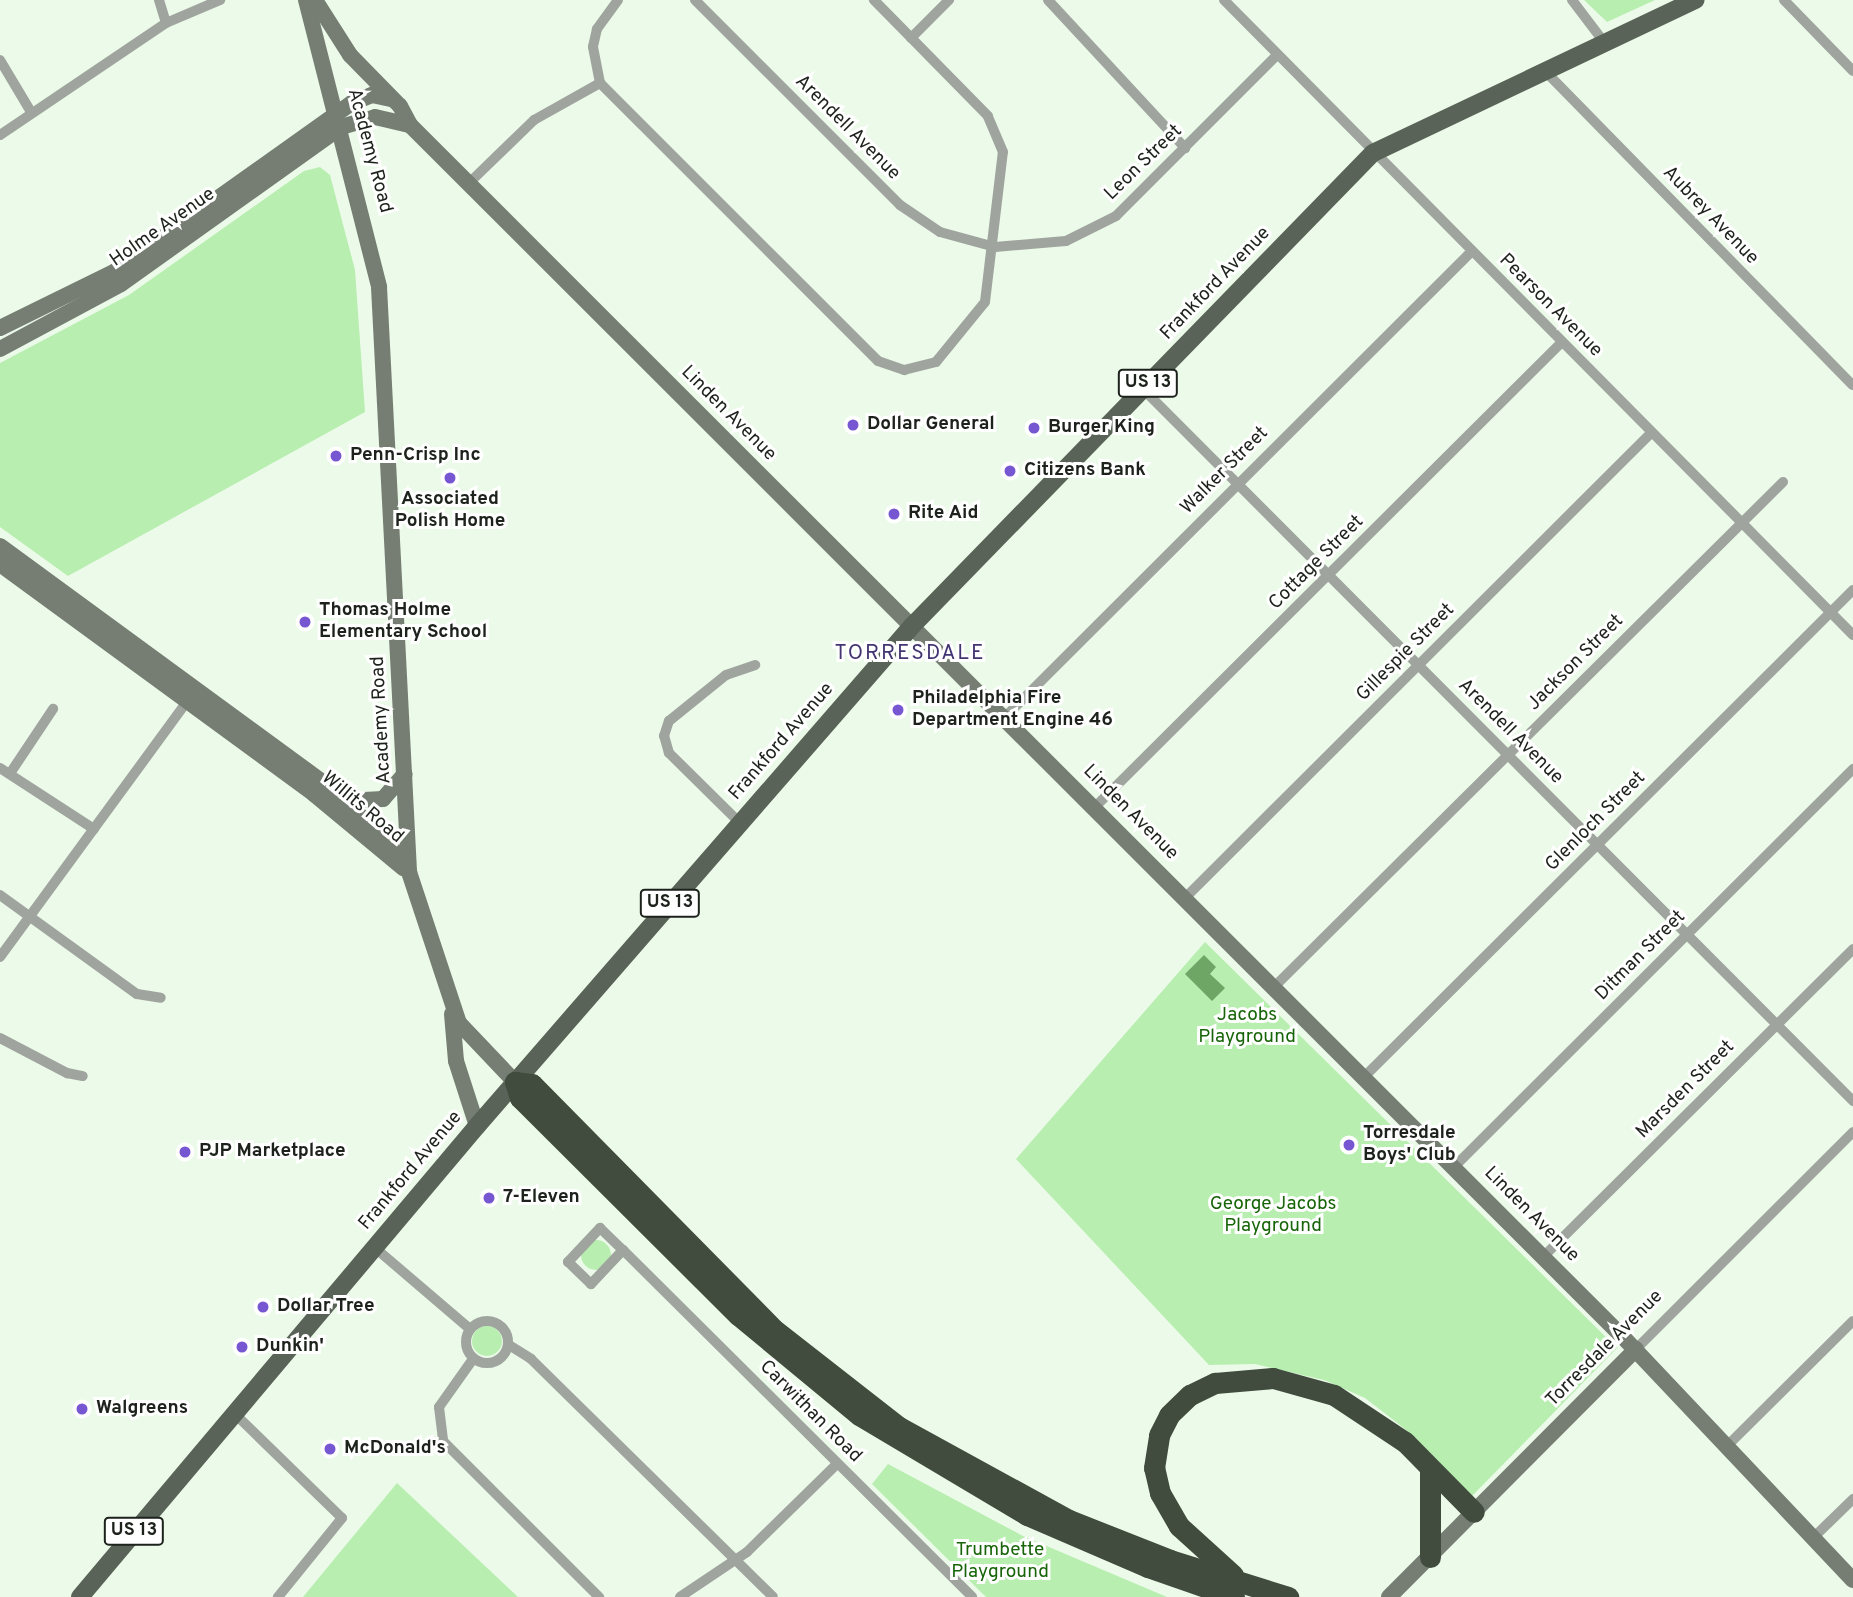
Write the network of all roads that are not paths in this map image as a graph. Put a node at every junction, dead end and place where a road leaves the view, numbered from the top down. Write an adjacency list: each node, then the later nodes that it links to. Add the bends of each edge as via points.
1 (159, 0): 14 (street)
2 (220, 0): 14 (street)
3 (306, 0): 24 (main road, Academy Road)
4 (315, 0): 22 (main road, Linden Avenue, via 350,55)
5 (618, 0): 21 (street, via 597,29 593,47)
6 (695, 0): 30 (street, Arendell Avenue, via 900,205 940,232)
7 (874, 0): 15 (street)
8 (949, 0): 15 (street)
9 (1048, 0): 27 (street)
10 (1224, 0): 17 (street, Pearson Avenue)
11 (1572, 0): 16 (street)
12 (1695, 0): 16 (main road, Frankford Avenue / US 13)
13 (1784, 0): 20 (street)
14 (166, 23): 23 (street)
15 (911, 38): 30 (street, via 988,116 998,134 1004,167)
16 (1604, 42): 19 (main road, Frankford Avenue / US 13)
17 (1276, 56): 27 (street, Leon Street); 28 (street, Pearson Avenue)
18 (0, 60): 23 (street)
19 (1544, 70): 28 (main road, Frankford Avenue / US 13); 36 (street, Aubrey Avenue)
20 (1853, 71)
21 (600, 83): 29 (street, via 534,120); 30 (street, via 878,361 904,370 922,368 950,349 985,302)
22 (393, 100): 24 (main road, via 372,95); 25 (main road, Linden Avenue)
23 (31, 112): 26 (street)
24 (339, 120): 25 (main road, via 375,117); 32 (main road, Holme Avenue, via 114,272); 35 (main road, Holme Avenue, via 121,284); 57 (main road, Academy Road, via 379,287)
25 (410, 125): 29 (main road, Linden Avenue)
26 (0, 135)
27 (1185, 148): 30 (street, Leon Street, via 1130,205 1091,231 1045,246)
28 (1373, 153): 31 (street, Pearson Avenue); 37 (main road, Frankford Avenue / US 13)
29 (468, 184): 47 (main road, Linden Avenue)
30 (995, 247)
31 (1472, 251): 34 (street, Pearson Avenue); 40 (street, Walker Street)
32 (0, 328): 33 (street)
33 (0, 336)
34 (1562, 342): 38 (street, Pearson Avenue); 44 (street, Cottage Street)
35 (0, 349)
36 (1853, 385)
37 (1143, 389): 40 (street, Arendell Avenue); 47 (main road, Frankford Avenue / US 13)
38 (1651, 433): 41 (street, Pearson Avenue); 50 (street, Gillespie Street)
39 (1783, 482): 41 (street, Jackson Street)
40 (1237, 484): 44 (street, Arendell Avenue); 53 (street, Walker Street)
41 (1741, 524): 46 (street, Pearson Avenue); 54 (street, Jackson Street)
42 (0, 546): 51 (main road, Willits Road)
43 (0, 564): 51 (main road, Willits Road)
44 (1329, 576): 50 (street, Arendell Avenue); 59 (street, Cottage Street)
45 (1853, 590): 46 (street, Glenloch Street)
46 (1831, 612): 48 (street, Pearson Avenue); 62 (street, Glenloch Street)
47 (912, 626): 53 (main road, Linden Avenue); 60 (main road, Frankford Avenue / US 13)
48 (1853, 635)
49 (755, 665): 60 (street, via 726,675 669,721 664,737 669,753)
50 (1418, 665): 54 (street, Arendell Avenue); 65 (street, Gillespie Street)
51 (192, 695): 58 (main road, Willits Road); 61 (street); 63 (main road, Willits Road)
52 (53, 709): 56 (street)
53 (1004, 718): 59 (main road, Linden Avenue)
54 (1508, 755): 62 (street, Arendell Avenue); 70 (street, Jackson Street)
55 (1853, 769): 67 (street, Ditman Street)
56 (6, 770): 61 (street)
57 (405, 774): 58 (main road, via 383,799); 63 (main road, Academy Road)
58 (345, 801): 63 (main road, Willits Road, via 385,838)
59 (1095, 807): 65 (main road, Linden Avenue)
60 (740, 823): 77 (main road, Frankford Avenue / US 13)
61 (94, 829): 66 (street)
62 (1598, 845): 67 (street, Arendell Avenue); 76 (street, Glenloch Street)
63 (409, 872): 72 (main road, Academy Road)
64 (0, 895): 66 (street)
65 (1185, 898): 70 (main road, Linden Avenue)
66 (30, 916): 69 (street); 71 (street, via 137,993)
67 (1687, 935): 73 (street, Arendell Avenue); 81 (street, Ditman Street)
68 (1853, 949): 73 (street, Marsden Street)
69 (0, 957)
70 (1274, 987): 76 (main road, Linden Avenue)
71 (161, 998)
72 (452, 1005): 77 (main road, Academy Road, via 465,1031); 79 (main road, via 456,1060)
73 (1777, 1024): 78 (street, Arendell Avenue); 84 (street, Marsden Street)
74 (0, 1038): 75 (street, via 66,1073)
75 (83, 1076)
76 (1364, 1077): 81 (main road, Linden Avenue)
77 (515, 1082): 79 (main road, Frankford Avenue / US 13); 101 (highway, via 520,1098 738,1315 859,1415 1027,1515 1148,1567)
78 (1853, 1101)
79 (477, 1126): 82 (main road, Frankford Avenue / US 13)
80 (1853, 1132): 88 (street, Torresdale Avenue)
81 (1454, 1167): 84 (main road, Linden Avenue)
82 (374, 1247): 86 (street); 90 (main road, Frankford Avenue / US 13)
83 (623, 1250): 83 (street, Carwithan Road, via 591,1284 568,1262 600,1228); 92 (street, Carwithan Road)
84 (1543, 1257): 88 (main road, Linden Avenue)
85 (1853, 1321): 91 (street)
86 (470, 1329): 87 (street, via 492,1321 505,1330); 89 (street, via 465,1344)
87 (509, 1345): 89 (street, via 495,1363); 97 (street, via 531,1359)
88 (1636, 1349): 91 (main road, Linden Avenue); 95 (main road, Torresdale Avenue)
89 (472, 1359): 104 (street, via 439,1407 443,1441)
90 (233, 1412): 102 (main road, Frankford Avenue / US 13); 103 (street, via 342,1518)
91 (1727, 1446): 96 (main road, Linden Avenue)
92 (837, 1464): 97 (street); 107 (street, Carwithan Road)
93 (1430, 1471): 95 (highway); 98 (highway); 101 (highway, via 1385,1426 1307,1385 1242,1377 1190,1395 1159,1435 1154,1468 1160,1493 1194,1544)
94 (1853, 1499): 96 (street)
95 (1474, 1512): 98 (main road, Torresdale Avenue)
96 (1816, 1535): 99 (main road, Linden Avenue); 100 (main road, Linden Avenue)
97 (736, 1560): 105 (street); 106 (street)
98 (1426, 1562): 109 (main road, Torresdale Avenue)
99 (1853, 1565)
100 (1853, 1580)
101 (1240, 1591): 108 (highway)
102 (80, 1597)
103 (278, 1597)
104 (599, 1597)
105 (680, 1597)
106 (773, 1597)
107 (972, 1597)
108 (1288, 1597)
109 (1389, 1597)

